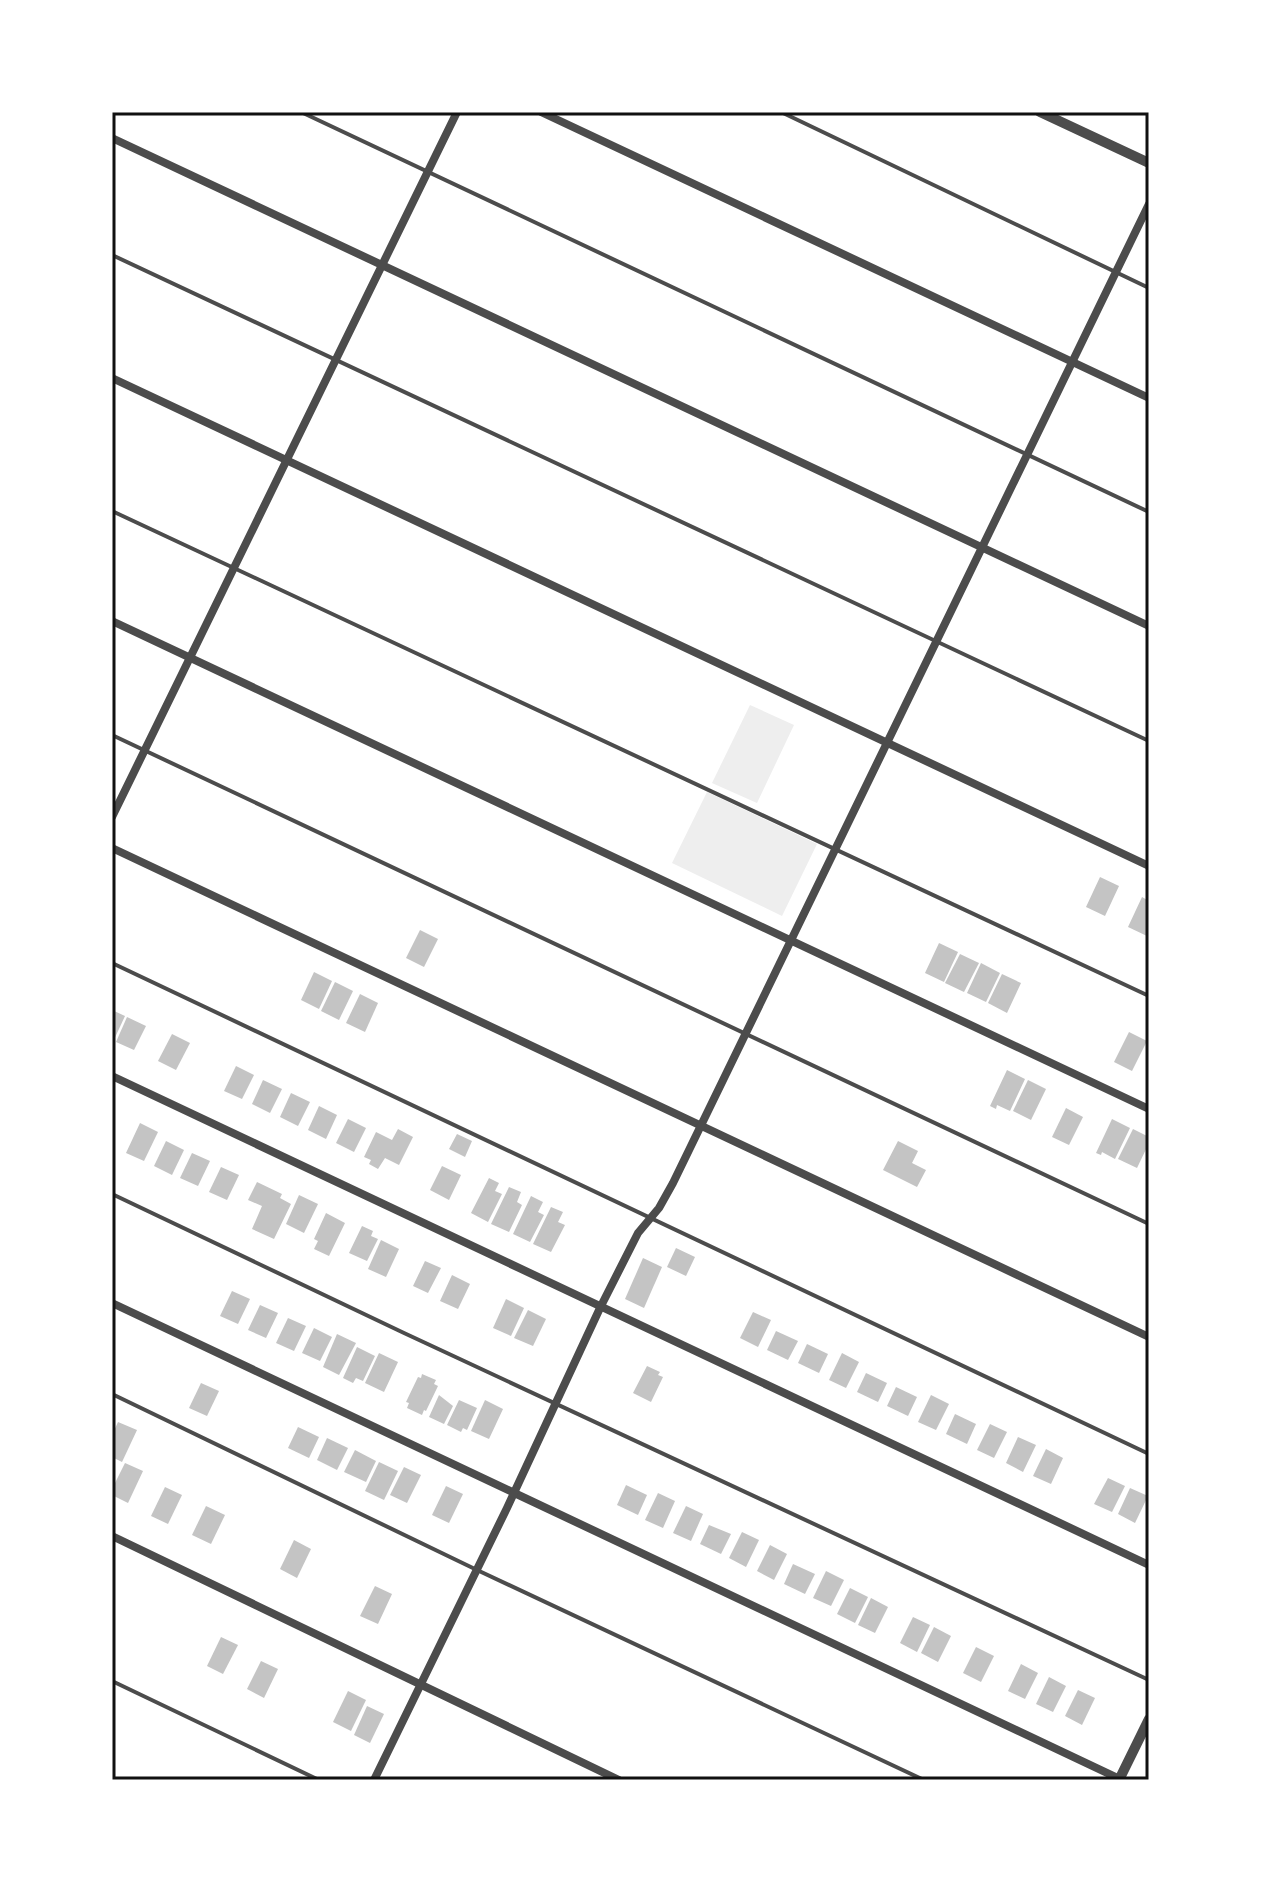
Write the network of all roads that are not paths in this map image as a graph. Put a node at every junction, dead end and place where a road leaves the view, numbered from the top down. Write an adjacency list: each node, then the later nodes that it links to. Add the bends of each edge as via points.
1 (301, 112): 8 (lane)
2 (457, 112): 8 (street)
3 (541, 112): 15 (street)
4 (781, 112): 12 (lane)
5 (1040, 112): 7 (street)
6 (112, 138): 11 (street)
7 (1149, 163)
8 (428, 172): 11 (street); 18 (lane)
9 (1149, 204): 12 (street)
10 (112, 255): 14 (lane)
11 (382, 266): 14 (street); 22 (street)
12 (1116, 272): 13 (lane); 15 (street)
13 (1149, 288)
14 (335, 361): 19 (street); 26 (lane)
15 (1073, 362): 17 (street); 18 (street)
16 (112, 378): 19 (street)
17 (1149, 398)
18 (1028, 454): 21 (lane); 22 (street)
19 (287, 461): 23 (street); 30 (street)
20 (112, 511): 23 (lane)
21 (1149, 512)
22 (982, 547): 25 (street); 26 (street)
23 (234, 570): 27 (street); 34 (lane)
24 (112, 621): 27 (street)
25 (1149, 626)
26 (936, 640): 29 (lane); 30 (street)
27 (190, 657): 31 (street); 36 (street)
28 (112, 735): 31 (lane)
29 (1149, 741)
30 (886, 743): 34 (street); 35 (street)
31 (144, 751): 32 (street); 39 (lane)
32 (112, 817)
33 (112, 848): 42 (street)
34 (835, 848): 36 (street); 38 (lane)
35 (1149, 866)
36 (790, 940): 39 (street); 41 (street)
37 (112, 963): 44 (lane)
38 (1149, 996)
39 (744, 1035): 42 (street); 45 (lane)
40 (112, 1076): 47 (street)
41 (1149, 1109)
42 (700, 1125): 44 (street); 48 (street)
43 (112, 1194): 50 (lane)
44 (650, 1218): 47 (street); 51 (lane)
45 (1149, 1224)
46 (112, 1303): 52 (street)
47 (600, 1308): 50 (street); 54 (street)
48 (1149, 1337)
49 (112, 1394): 55 (lane)
50 (554, 1403): 52 (street); 56 (lane)
51 (1149, 1454)
52 (513, 1492): 55 (street); 60 (street)
53 (112, 1536): 58 (street)
54 (1149, 1565)
55 (477, 1570): 58 (street); 64 (lane)
56 (1149, 1680)
57 (112, 1681): 61 (lane)
58 (422, 1685): 62 (street); 63 (street)
59 (1147, 1726): 60 (street)
60 (1119, 1779)
61 (319, 1780)
62 (374, 1780)
63 (619, 1780)
64 (924, 1780)

